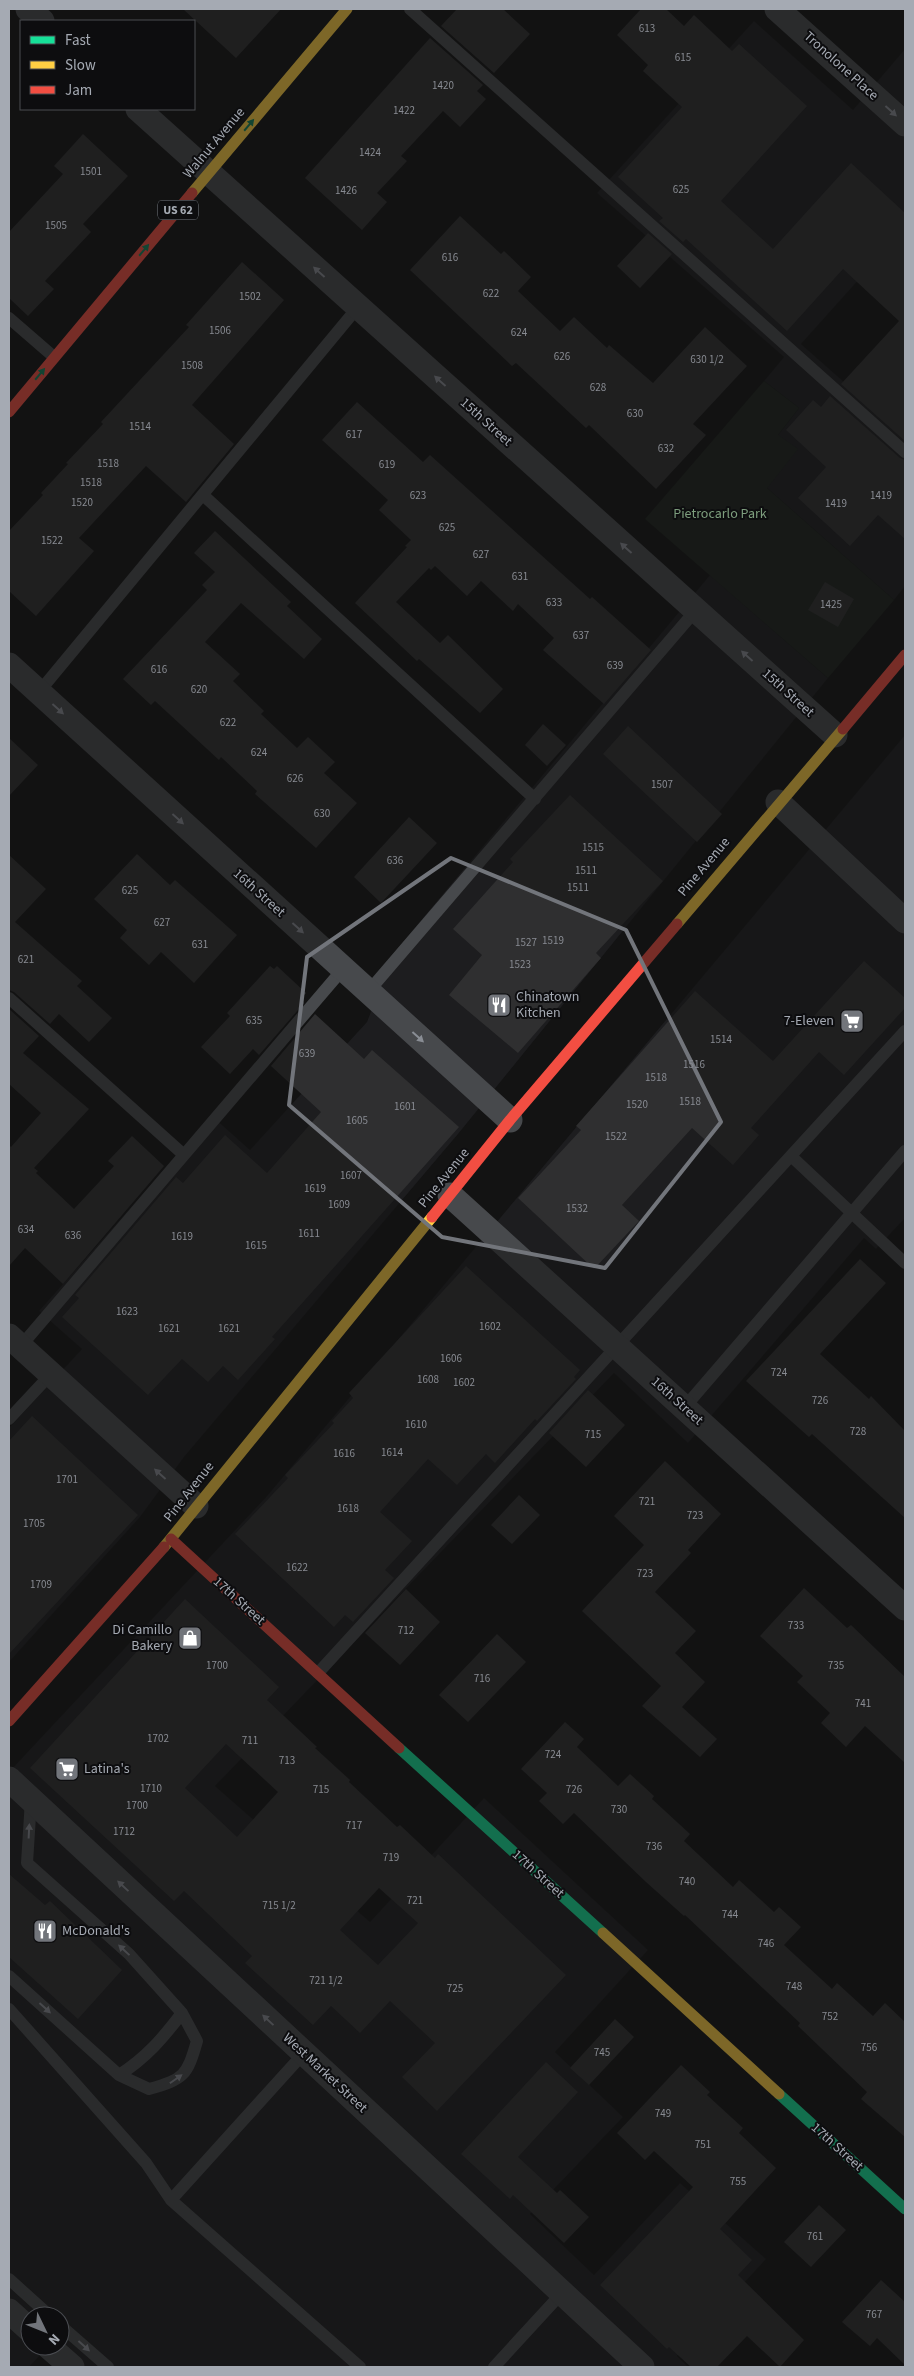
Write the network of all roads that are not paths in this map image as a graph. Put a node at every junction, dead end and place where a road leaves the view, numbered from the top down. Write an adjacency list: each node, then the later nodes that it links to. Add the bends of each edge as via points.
1 (28, 9): 5 (street)
2 (347, 9): 8 (main road, Walnut Avenue / US 62, one-way to 2)
3 (410, 9): 13 (lane)
4 (776, 9): 7 (street, Tronolone Place, one-way to 7)
5 (41, 20)
6 (139, 110): 8 (street, 15th Street)
7 (905, 124)
8 (209, 173): 9 (street, 15th Street, one-way to 8); 11 (main road, Walnut Avenue / US 62, one-way to 8)
9 (358, 307): 14 (lane); 15 (street, 15th Street, one-way to 9)
10 (9, 318): 11 (lane)
11 (54, 357): 12 (main road, Walnut Avenue / US 62, one-way to 11)
12 (9, 412)
13 (905, 452)
14 (203, 495): 18 (lane); 20 (lane)
15 (696, 610): 19 (street, 15th Street, one-way to 15); 20 (lane)
16 (905, 655): 19 (main road, Pine Avenue)
17 (9, 665): 18 (street, 16th Street)
18 (39, 692): 23 (street, 16th Street, one-way to 23)
19 (836, 735): 21 (main road, Pine Avenue)
20 (534, 799): 24 (lane)
21 (778, 802): 22 (street); 27 (main road, Pine Avenue)
22 (905, 921)
23 (343, 969): 24 (street, 16th Street); 29 (lane)
24 (368, 992): 27 (street, 16th Street, one-way to 27)
25 (9, 998): 29 (lane)
26 (905, 1031): 30 (lane)
27 (510, 1120): 31 (main road, Pine Avenue)
28 (905, 1151): 32 (lane)
29 (184, 1155): 34 (lane)
30 (791, 1156): 32 (lane); 35 (lane)
31 (450, 1195): 35 (street, 16th Street); 39 (main road, Pine Avenue)
32 (851, 1212): 33 (lane); 37 (lane)
33 (905, 1263)
34 (15, 1342): 36 (street)
35 (617, 1347): 37 (street, 16th Street); 42 (lane)
36 (50, 1374): 38 (lane); 39 (street, one-way to 36)
37 (684, 1408): 41 (street, 16th Street)
38 (9, 1420)
39 (196, 1506): 40 (main road, Pine Avenue)
40 (171, 1540): 42 (main road, 17th Street); 43 (main road, Pine Avenue)
41 (905, 1608)
42 (318, 1673): 52 (main road, 17th Street)
43 (9, 1721)
44 (9, 1779): 45 (street, West Market Street)
45 (30, 1800): 48 (lane, one-way to 45, via 129,1954 27,1863); 49 (street, West Market Street, one-way to 45)
46 (9, 1976): 50 (lane, one-way to 50)
47 (9, 2009): 51 (lane, via 146,2163)
48 (182, 2013): 50 (lane, via 157,2046 139,2063); 50 (lane, one-way to 48, via 150,2089 176,2082 190,2066 197,2041)
49 (304, 2053): 51 (lane); 54 (street, West Market Street)
50 (119, 2075)
51 (172, 2200): 62 (lane)
52 (905, 2209)
53 (9, 2279): 55 (lane)
54 (561, 2294): 63 (lane); 64 (street, West Market Street)
55 (39, 2306)
56 (9, 2311): 57 (street)
57 (20, 2321)
58 (70, 2333): 61 (lane, one-way to 61)
59 (59, 2356): 60 (street)
60 (72, 2367)
61 (108, 2367)
62 (360, 2367)
63 (494, 2367)
64 (642, 2367)

